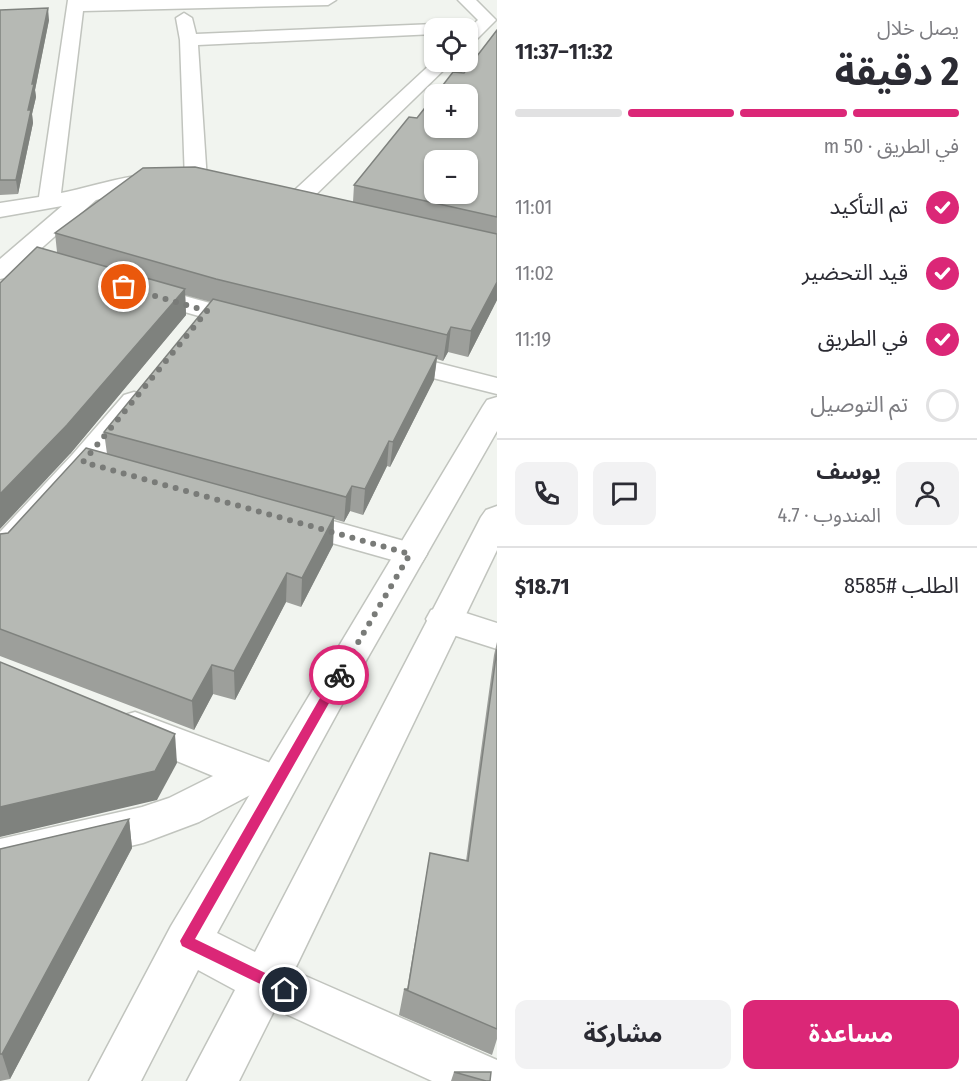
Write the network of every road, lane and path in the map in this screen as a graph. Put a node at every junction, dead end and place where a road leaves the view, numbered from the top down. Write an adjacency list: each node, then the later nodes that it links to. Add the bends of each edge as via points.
1 (328, 0): 3 (street)
2 (466, 0): 6 (street)
3 (182, 4): 4 (street); 8 (street)
4 (75, 6): 5 (street); 11 (street)
5 (53, 12)
6 (483, 26)
7 (424, 29): 8 (street)
8 (189, 40): 10 (street, via 205,183 152,180)
9 (432, 72): 13 (street, via 283,202)
10 (88, 195): 11 (street); 14 (street)
11 (49, 202): 12 (street)
12 (0, 210)
13 (316, 210)
14 (9, 264): 15 (street, via 108,282)
15 (207, 311): 16 (street); 17 (street)
16 (277, 329)
17 (186, 338)
18 (370, 353): 20 (street)
19 (149, 382): 22 (street)
20 (497, 386)
21 (497, 406): 27 (street)
22 (83, 462): 23 (street); 26 (street)
23 (117, 472)
24 (263, 513): 27 (street)
25 (497, 517): 28 (street)
26 (0, 552)
27 (410, 554): 31 (street)
28 (444, 619): 29 (street); 34 (street)
29 (497, 636)
30 (98, 712): 31 (street)
31 (265, 779): 32 (street, via 143,825); 33 (street)
32 (0, 858)
33 (187, 941): 34 (street); 35 (street)
34 (265, 981): 36 (street); 37 (street)
35 (114, 1081)
36 (212, 1081)
37 (488, 1081)

